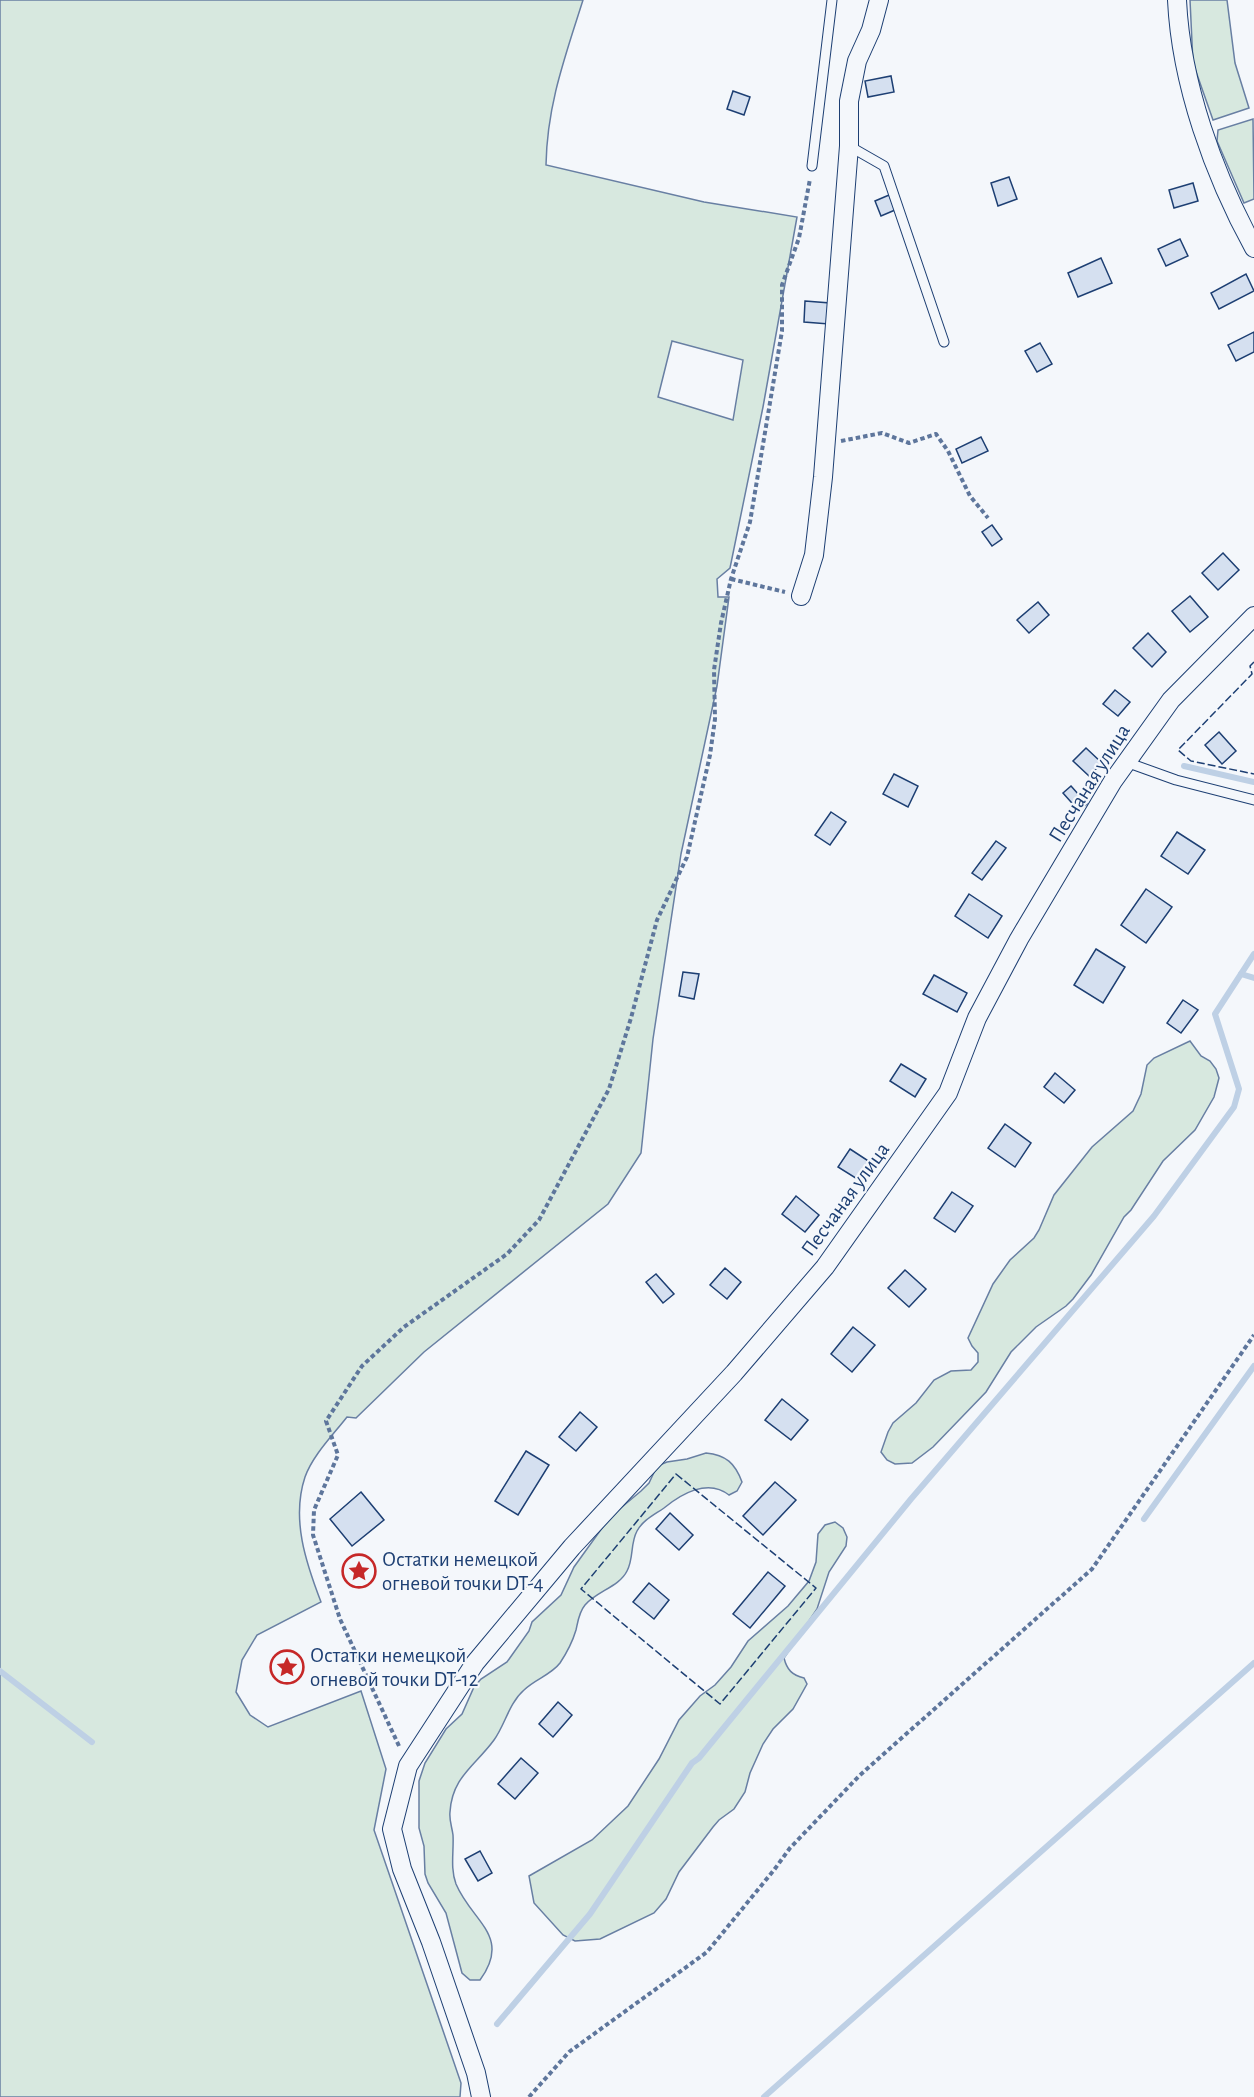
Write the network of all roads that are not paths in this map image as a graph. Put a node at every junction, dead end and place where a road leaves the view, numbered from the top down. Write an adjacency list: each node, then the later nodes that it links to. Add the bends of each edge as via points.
1 (832, 0): 5 (lane)
2 (879, 0): 4 (street, via 857,61 849,101)
3 (1177, 0): 6 (street, via 1194,102 1232,208)
4 (849, 146): 7 (lane, via 884,166); 8 (street, via 826,444 814,555)
5 (812, 166)
6 (1254, 248)
7 (944, 342)
8 (801, 596)
9 (1254, 616): 10 (street, Песчаная улица, via 1171,700)
10 (1126, 762): 11 (lane, via 1176,780); 12 (street, Песчаная улица, via 1019,939 977,1018 948,1094 892,1175 825,1267 734,1373 572,1547 475,1663 408,1766 392,1829 402,1869 431,1942)
11 (1254, 800)
12 (481, 2097)

